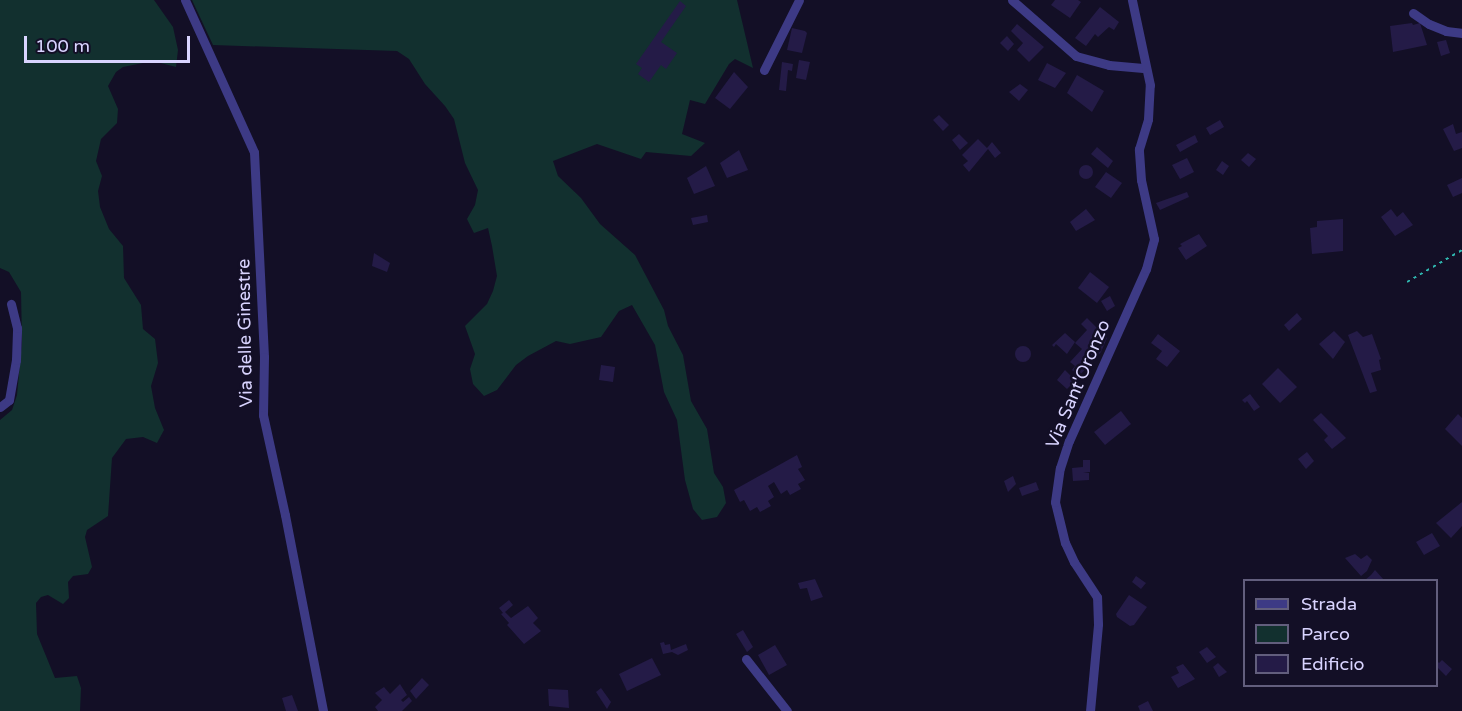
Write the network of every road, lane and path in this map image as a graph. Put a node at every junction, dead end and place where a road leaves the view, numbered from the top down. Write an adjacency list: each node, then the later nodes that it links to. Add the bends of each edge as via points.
1 (185, 0): 14 (street, Via delle Ginestre, via 254,152 263,415)
2 (799, 0): 8 (street)
3 (1012, 0): 7 (street, via 1076,56 1109,65)
4 (1132, 0): 7 (street, Via Sant'Oronzo)
5 (1413, 13): 6 (street, via 1446,31)
6 (1462, 33)
7 (1146, 68): 16 (street, Via Sant'Oronzo, via 1150,100 1139,149 1141,180 1154,239 1152,251 1070,441 1060,468 1055,502 1065,543 1097,597)
8 (764, 70)
9 (1462, 250): 10 (path)
10 (1407, 282)
11 (11, 304): 12 (street, via 17,328 16,360 9,400)
12 (0, 407)
13 (746, 659): 15 (street)
14 (323, 711)
15 (787, 711)
16 (1090, 711)

